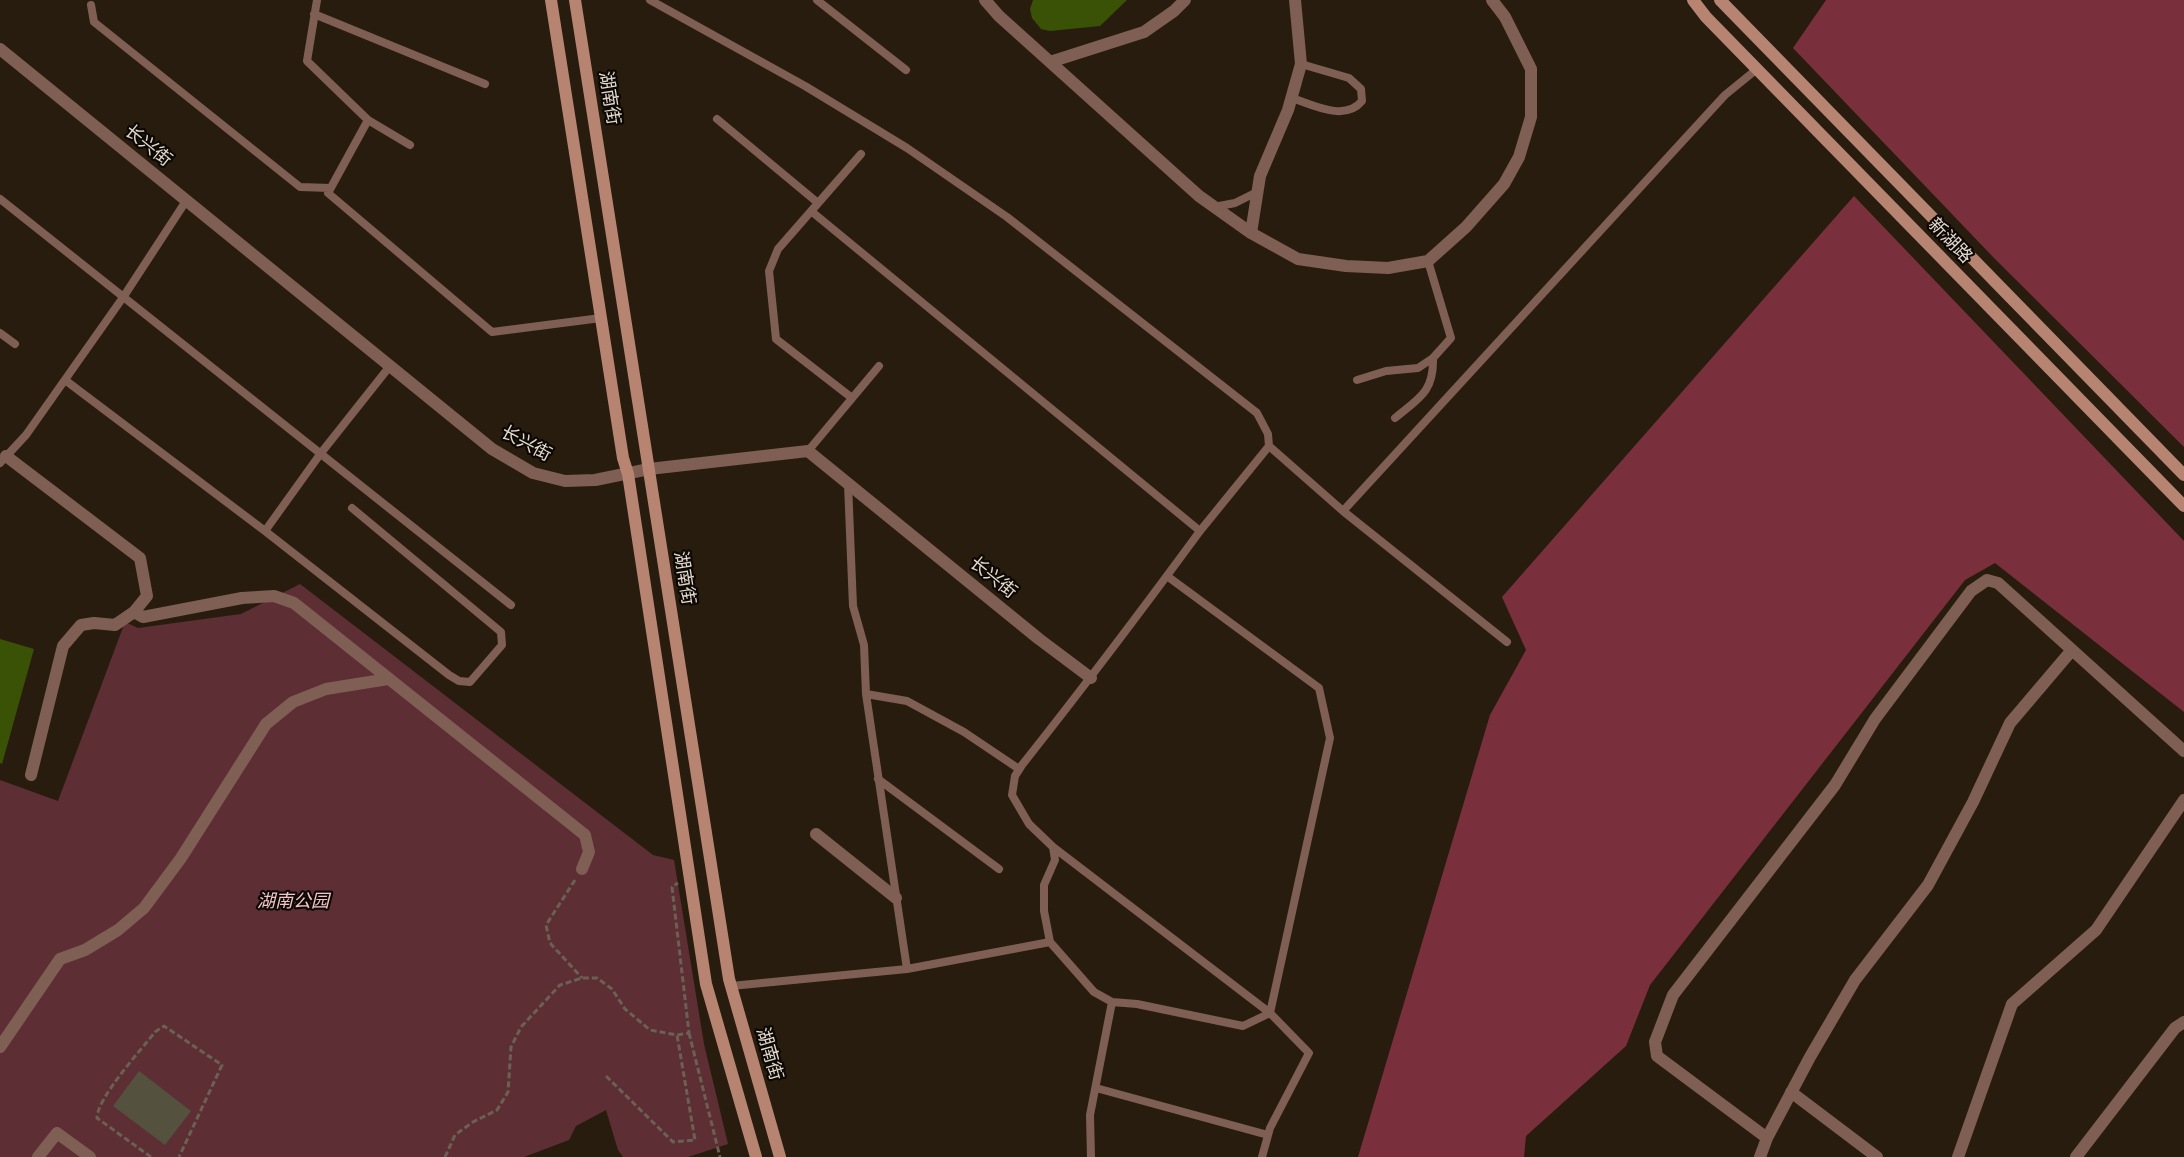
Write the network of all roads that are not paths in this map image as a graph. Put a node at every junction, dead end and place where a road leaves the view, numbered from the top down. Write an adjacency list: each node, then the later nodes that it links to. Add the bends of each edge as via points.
1 (317, 0): 13 (lane)
2 (551, 0): 35 (main road)
3 (575, 0): 49 (main road, 湖南街)
4 (650, 0): 45 (lane, via 907,148 1007,217 1257,413 1268,434)
5 (817, 0): 18 (lane)
6 (986, 0): 15 (street)
7 (1185, 0): 15 (street, via 1144,32)
8 (1295, 0): 16 (street)
9 (1492, 0): 33 (street, via 1531,69 1531,117 1519,158 1504,184 1466,227)
10 (1693, 0): 17 (main road, 新湖路)
11 (1720, 0): 51 (main road, 新湖路)
12 (91, 5): 25 (lane, via 94,22 300,186)
13 (314, 14): 19 (lane); 22 (lane, via 307,62)
14 (0, 49): 28 (street, 长兴街)
15 (1050, 62): 30 (street)
16 (1301, 64): 20 (street); 20 (lane, via 1349,78 1361,89 1362,101 1356,108 1341,112)
17 (1757, 69): 53 (main road, 新湖路); 55 (lane, via 1725,95)
18 (906, 70)
19 (485, 84)
20 (1292, 98): 26 (street)
21 (717, 119): 29 (lane)
22 (368, 120): 23 (lane); 25 (lane)
23 (410, 145)
24 (861, 154): 29 (lane)
25 (330, 188): 35 (lane, via 328,193 492,332)
26 (1257, 192): 30 (lane); 32 (street)
27 (0, 199): 34 (lane)
28 (186, 201): 34 (lane); 39 (street, 长兴街)
29 (818, 203): 31 (lane)
30 (1214, 207): 32 (street)
31 (811, 211): 43 (lane, via 778,249 769,271 776,339); 57 (lane)
32 (1251, 233): 33 (street, via 1298,259 1310,261 1388,268)
33 (1428, 261): 38 (lane, via 1451,338)
34 (124, 296): 41 (lane); 47 (lane)
35 (601, 318): 50 (main road)
36 (0, 333): 37 (lane)
37 (15, 344)
38 (1433, 358): 42 (lane, via 1418,368 1386,371); 44 (lane, via 1433,375 1425,392)
39 (390, 366): 47 (lane); 50 (street, 长兴街, via 492,449 533,473 565,481)
40 (879, 366): 43 (lane)
41 (65, 380): 48 (lane); 56 (lane)
42 (1357, 380)
43 (852, 398): 46 (lane)
44 (1395, 418)
45 (1269, 446): 55 (lane); 57 (lane)
46 (808, 451): 49 (street, 长兴街); 52 (street, 长兴街)
47 (321, 453): 56 (lane); 59 (lane)
48 (3, 460): 60 (street, via 140,558 147,596)
49 (649, 469): 50 (street, 长兴街); 78 (main road, 湖南街)
50 (628, 474): 89 (main road, via 706,984)
51 (2184, 475)
52 (848, 484): 63 (street, 长兴街); 65 (lane, via 854,606 864,645)
53 (2184, 506)
54 (352, 508): 56 (lane, via 501,632 502,645 470,682 449,675)
55 (1343, 511): 61 (lane)
56 (265, 531)
57 (1200, 531): 58 (lane)
58 (1167, 576): 63 (lane); 80 (lane, via 1319,688 1330,738)
59 (511, 605)
60 (134, 612): 64 (street, via 143,617 242,598 274,596 294,603); 68 (street, via 115,624 81,625 63,646)
61 (1506, 642)
62 (2072, 650): 66 (street); 84 (street, via 2010,723 1928,885 1855,980); 86 (street, via 1998,583 1987,580 1971,591 1875,719 1835,785 1673,995 1655,1042 1657,1056)
63 (1091, 678): 67 (lane)
64 (388, 679): 73 (street, via 585,836 589,852); 82 (street, via 326,689 292,702 266,724 181,858 144,908 118,930 85,950 60,959)
65 (866, 694): 67 (lane, via 907,701 964,732); 69 (lane)
66 (2184, 751)
67 (1019, 770): 72 (lane, via 1012,795 1029,824)
68 (31, 775)
69 (878, 779): 74 (lane); 75 (lane)
70 (2184, 800): 95 (street, via 2096,930 2012,1004)
71 (816, 834): 75 (street)
72 (1053, 847): 76 (lane, via 1055,860 1044,885); 80 (lane)
73 (582, 868)
74 (999, 869)
75 (896, 898): 77 (lane)
76 (1050, 942): 77 (lane); 79 (lane, via 1094,992)
77 (907, 969): 78 (lane)
78 (731, 986): 90 (main road, 湖南街)
79 (1112, 1002): 80 (lane, via 1243,1026); 83 (lane)
80 (1270, 1013): 85 (lane, via 1310,1053)
81 (2184, 1022): 96 (street, via 2175,1028)
82 (0, 1047)
83 (1096, 1088): 85 (lane); 91 (lane, via 1090,1115)
84 (1791, 1092): 86 (street); 94 (street)
85 (1268, 1135): 92 (lane)
86 (1767, 1138): 93 (street)
87 (38, 1157): 88 (street, via 57,1133)
88 (90, 1157)
89 (756, 1157)
90 (780, 1157)
91 (1091, 1157)
92 (1262, 1157)
93 (1760, 1157)
94 (1877, 1157)
95 (1958, 1157)
96 (2076, 1157)

